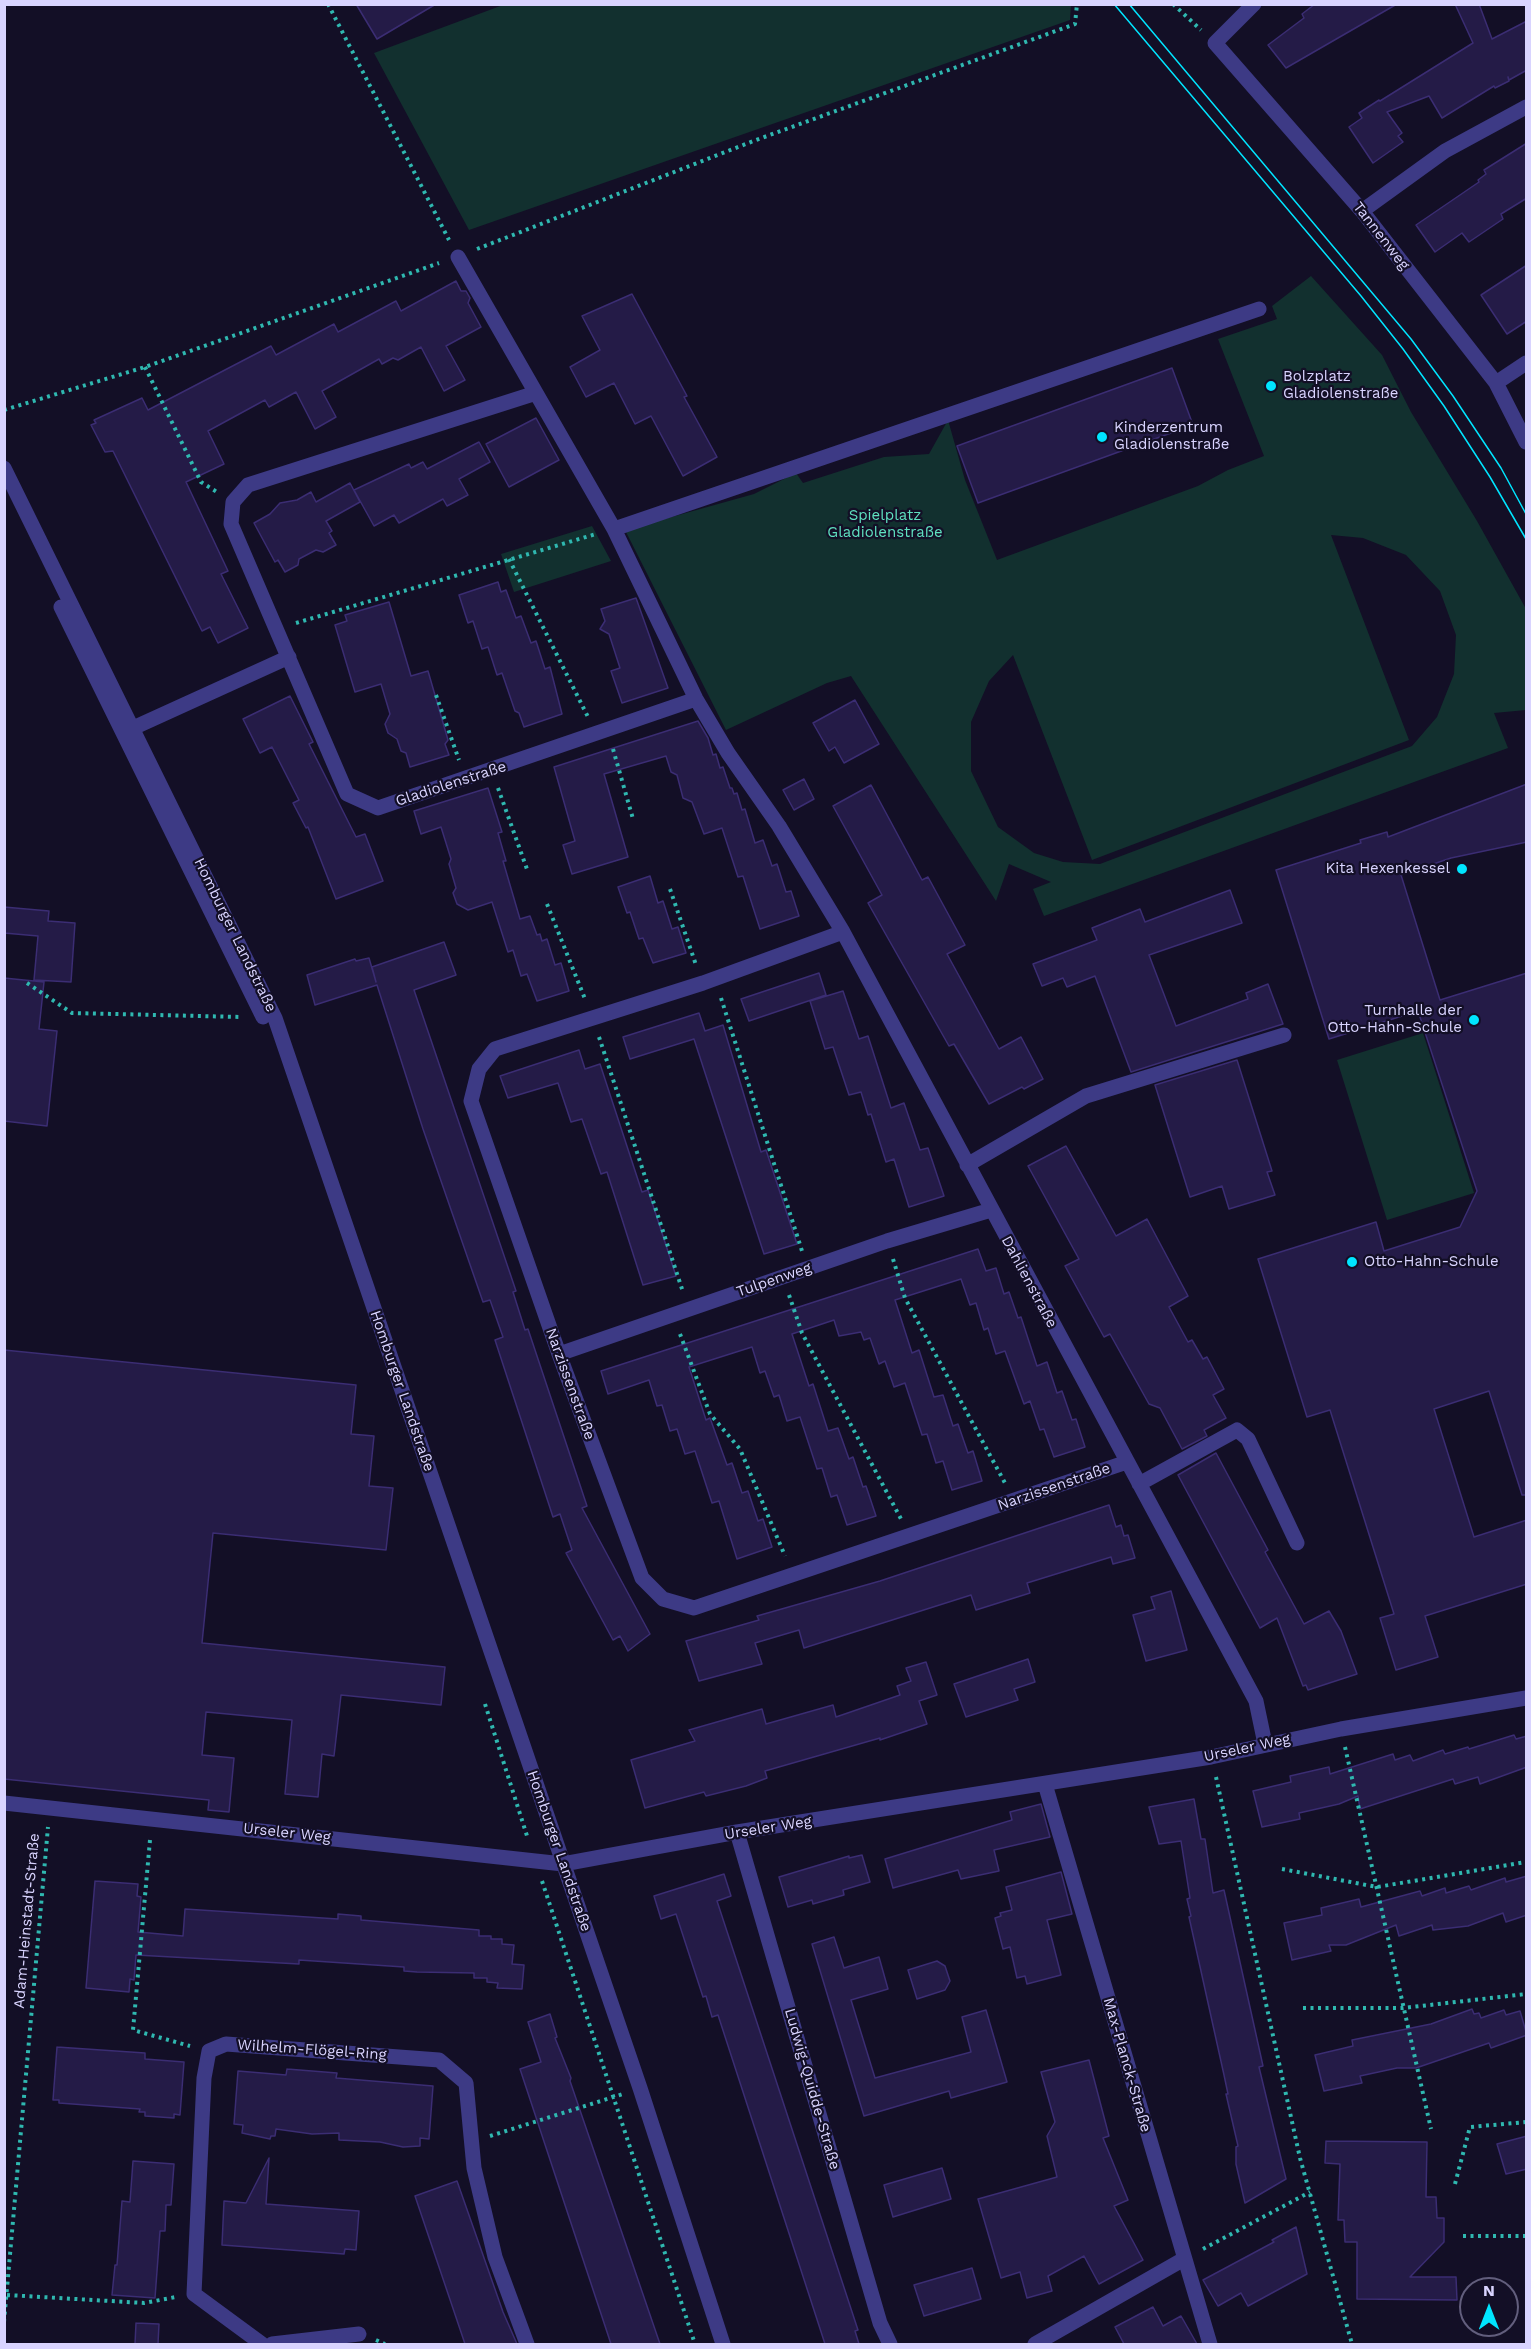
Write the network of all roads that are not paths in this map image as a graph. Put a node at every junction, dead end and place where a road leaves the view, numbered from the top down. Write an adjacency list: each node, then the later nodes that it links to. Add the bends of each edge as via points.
1 (1254, 4): 3 (street, Tannenweg, via 1215,43)
2 (1527, 108): 3 (street, via 1444,151)
3 (1362, 211): 7 (street, Tannenweg)
4 (458, 257): 8 (street)
5 (1259, 309): 12 (street)
6 (1527, 363): 7 (street)
7 (1496, 383): 9 (street, Tannenweg)
8 (536, 393): 12 (street); 13 (street, Gladiolenstraße, via 248,485 233,502 231,524)
9 (1527, 442)
10 (4, 468): 15 (street, Homburger Landstraße)
11 (4, 491): 17 (street)
12 (614, 529): 14 (street)
13 (289, 657): 14 (street, Gladiolenstraße, via 347,794 378,808); 15 (street)
14 (696, 699): 16 (street, Dahlienstraße)
15 (133, 728): 30 (street, Homburger Landstraße, via 275,1018)
16 (843, 932): 19 (street, Dahlienstraße); 21 (street, Narzissenstraße, via 709,981 495,1049 478,1069 471,1101)
17 (263, 1017)
18 (1284, 1035): 19 (street, via 1086,1096)
19 (967, 1165): 20 (street, Dahlienstraße)
20 (991, 1210): 21 (street, Tulpenweg, via 887,1241); 22 (street, Dahlienstraße)
21 (559, 1354): 22 (street, Narzissenstraße, via 642,1578 663,1599 694,1608)
22 (1127, 1462): 23 (street, Dahlienstraße)
23 (1139, 1484): 24 (street, via 1236,1430 1248,1439); 26 (street, Dahlienstraße, via 1256,1701)
24 (1297, 1543)
25 (1527, 1698): 26 (street, Urseler Weg)
26 (1265, 1744): 27 (street, Urseler Weg, via 1211,1757)
27 (1045, 1784): 29 (street, Urseler Weg); 31 (street, Max-Planck-Straße)
28 (4, 1803): 30 (street, Urseler Weg)
29 (737, 1832): 30 (street, Urseler Weg); 37 (street, Ludwig-Quidde-Straße, via 880,2323)
30 (563, 1864): 36 (street, Homburger Landstraße)
31 (1184, 2259): 38 (street); 39 (street, Max-Planck-Straße)
32 (359, 2334): 34 (street)
33 (262, 2344): 35 (street, Wilhelm-Flögel-Ring, via 194,2294 204,2078 208,2051 226,2044 439,2060 466,2083 474,2168 495,2258)
34 (272, 2344)
35 (527, 2344)
36 (723, 2344)
37 (890, 2344)
38 (1035, 2344)
39 (1210, 2344)

